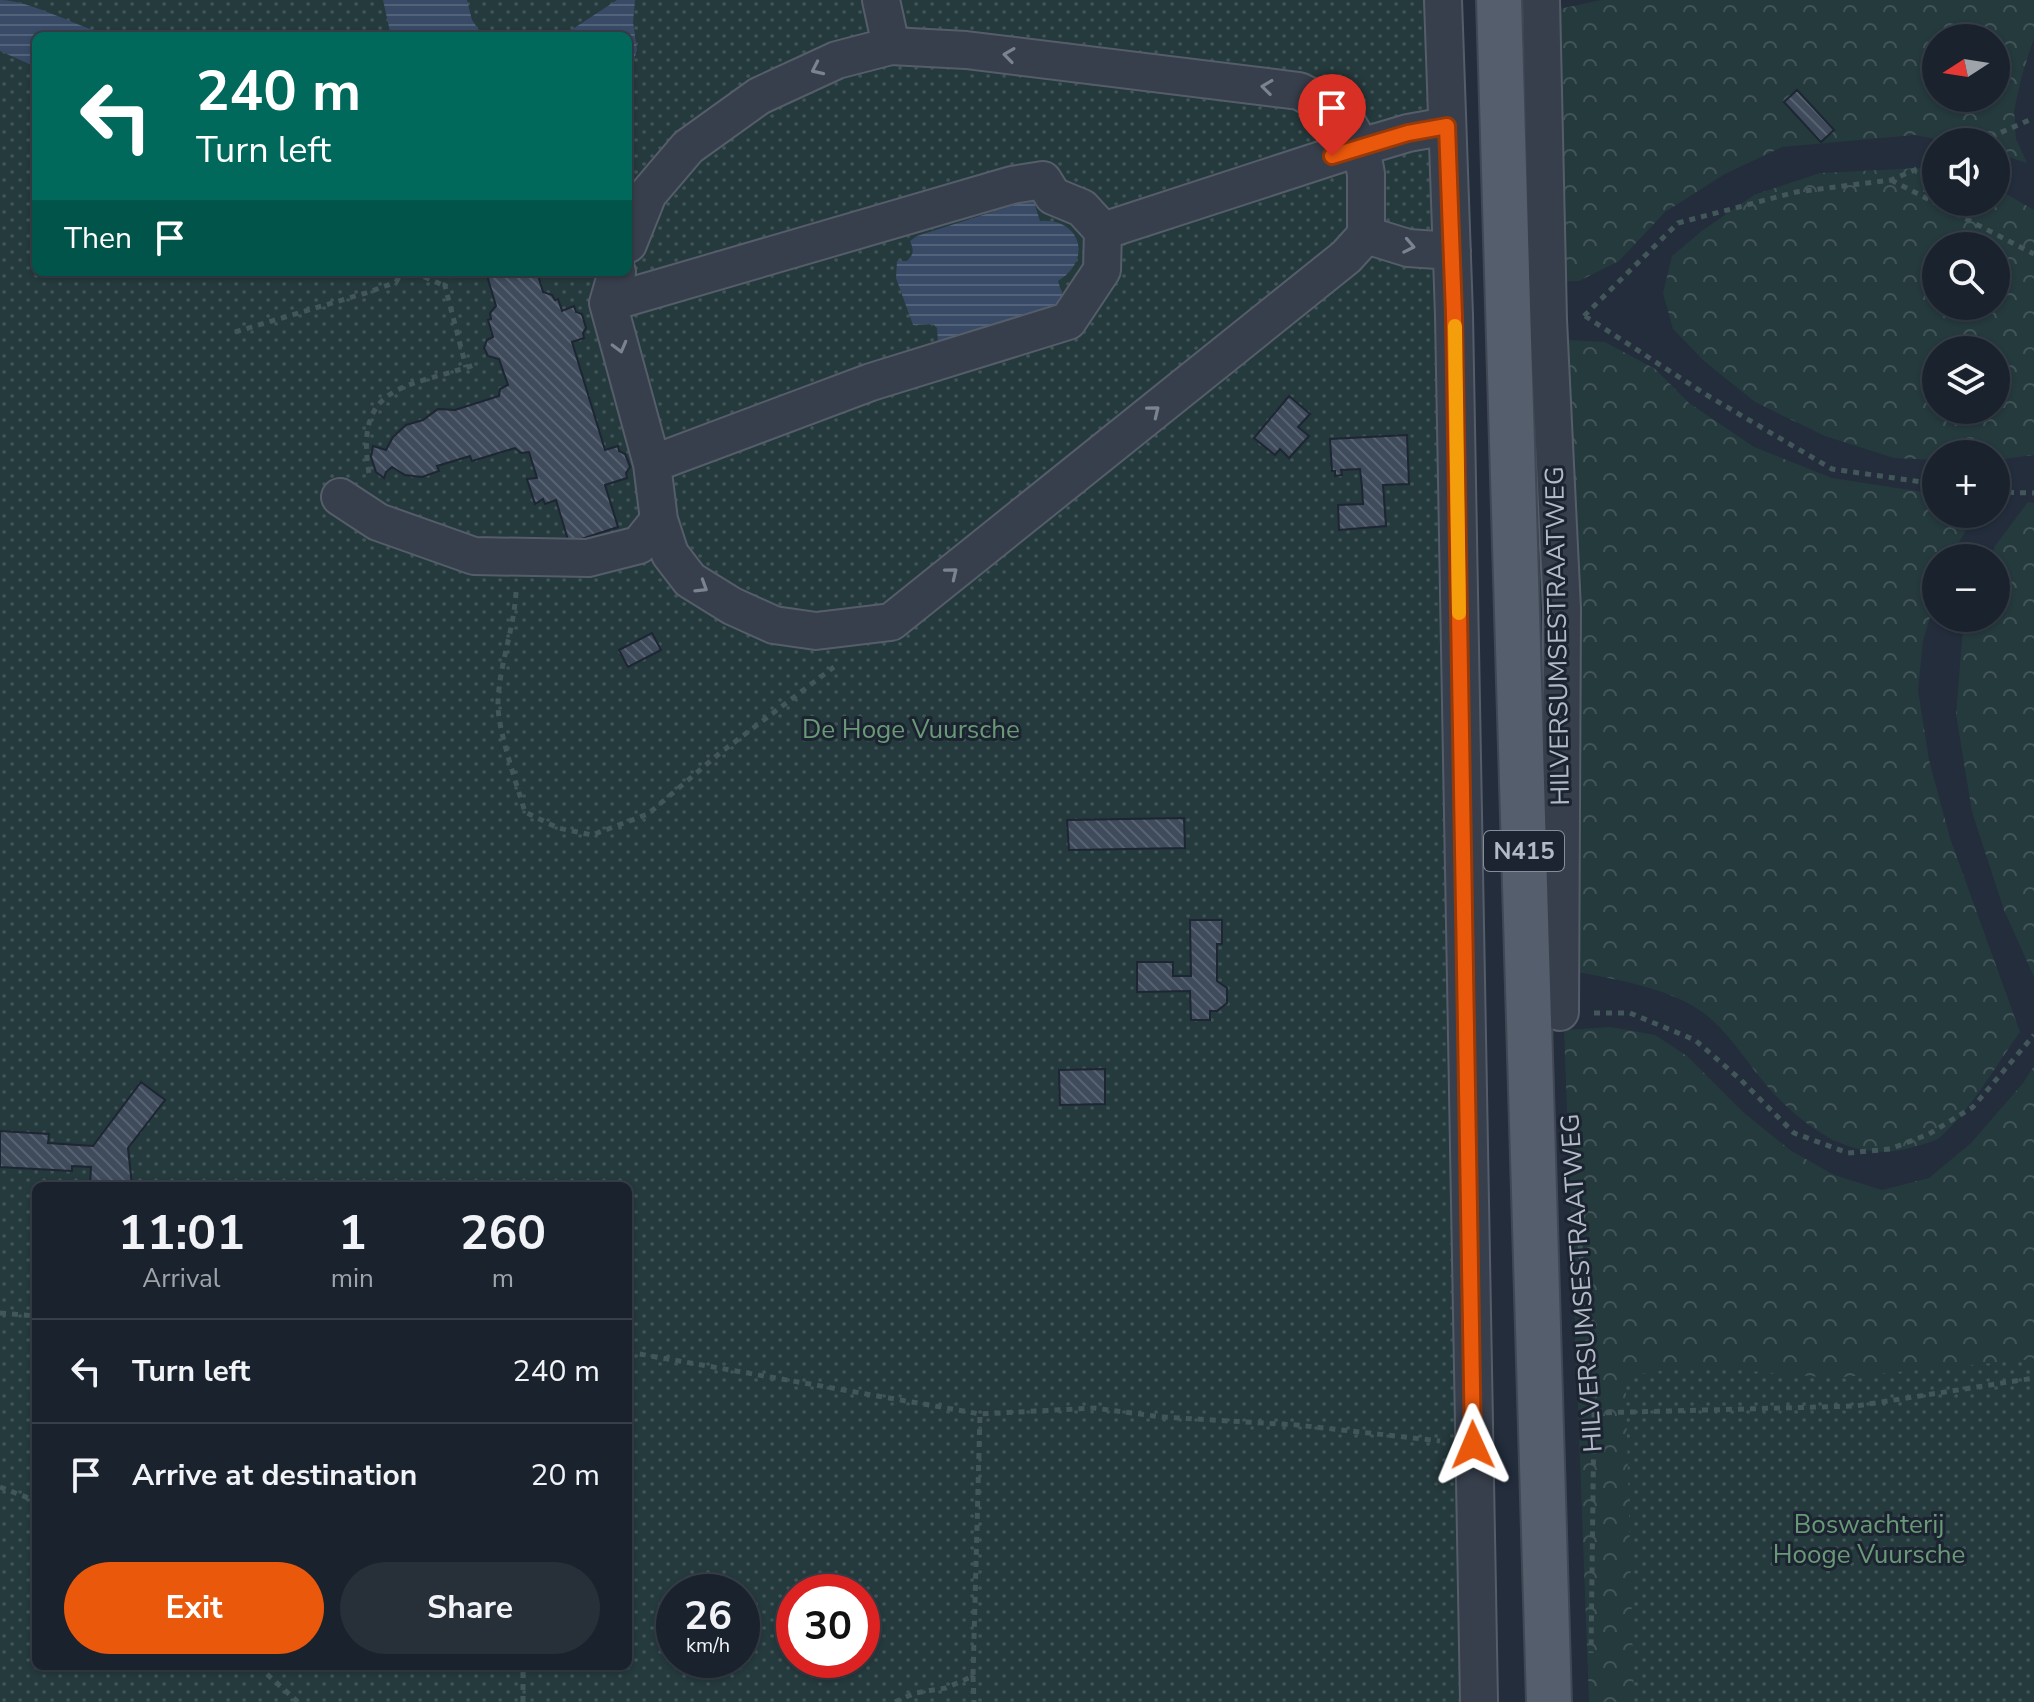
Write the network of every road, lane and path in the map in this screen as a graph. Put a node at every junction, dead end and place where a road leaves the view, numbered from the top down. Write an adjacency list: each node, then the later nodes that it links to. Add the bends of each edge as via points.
1 (881, 0): 5 (street)
2 (1443, 0): 7 (street)
3 (1499, 0): 55 (main road, HILVERSUMSESTRAATWEG / N415)
4 (1541, 0): 34 (street, HILVERSUMSESTRAATWEG, via 1548,320 1562,609)
5 (891, 46): 9 (street, one-way to 5, via 1341,112 1299,91 966,50); 13 (street, one-way to 13, via 837,60 759,96 688,147 648,194)
6 (2034, 118): 8 (path)
7 (1447, 126): 9 (street); 15 (street)
8 (2010, 128)
9 (1361, 147): 12 (street); 14 (street)
10 (1922, 167): 11 (path)
11 (1891, 180): 16 (path); 26 (path, via 1796,192 1678,223 1585,316 1832,469)
12 (1103, 231): 21 (street, via 1082,208 1053,196 1043,180); 25 (street, via 1102,270 1068,321 871,382)
13 (632, 234)
14 (1366, 235): 15 (street, one-way to 15, via 1408,248); 30 (street, one-way to 14, via 670,554 690,580 760,619 816,631 891,622 1334,267)
15 (1452, 251): 43 (street)
16 (2034, 254)
17 (400, 276): 22 (path, via 369,292)
18 (422, 276): 20 (path)
19 (449, 276): 20 (path)
20 (445, 286): 24 (path)
21 (612, 288): 25 (street, one-way to 25)
22 (235, 332)
23 (474, 365): 24 (path)
24 (466, 368): 31 (path, via 390,393 374,409 366,453)
25 (652, 464): 30 (street)
26 (1922, 482)
27 (2010, 492): 28 (path)
28 (2034, 493)
29 (340, 497): 31 (street)
30 (659, 520): 32 (street, via 639,545 616,551 588,558)
31 (378, 522): 32 (street, via 474,556)
32 (518, 556): 33 (path, via 515,618 500,673 498,708 525,812 558,828 592,835 648,814)
33 (841, 662)
34 (1560, 1012): 35 (path, via 1630,1013 1695,1040 1794,1133 1848,1153 1890,1149 1929,1134 1973,1107)
35 (2034, 1035)
36 (1578, 1228): 41 (path, HILVERSUMSESTRAATWEG)
37 (0, 1313): 38 (path)
38 (32, 1316)
39 (632, 1353): 42 (path)
40 (2034, 1378): 41 (path, via 1856,1406)
41 (1594, 1413): 46 (path, HILVERSUMSESTRAATWEG)
42 (980, 1414): 43 (path, via 1094,1408); 49 (path)
43 (1473, 1445): 54 (street)
44 (0, 1487): 45 (path)
45 (32, 1499)
46 (1591, 1655)
47 (262, 1670): 50 (path)
48 (523, 1670): 51 (path)
49 (973, 1676): 52 (path); 53 (path)
50 (298, 1702)
51 (523, 1702)
52 (895, 1702)
53 (974, 1702)
54 (1479, 1702)
55 (1549, 1702)

